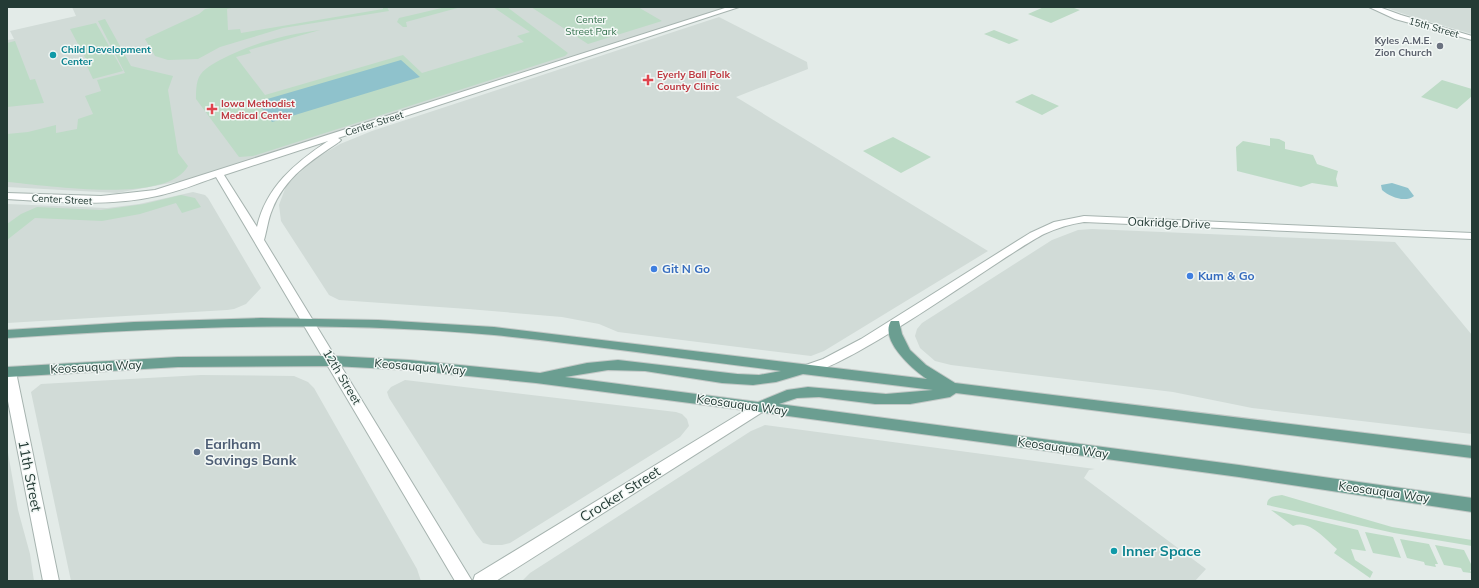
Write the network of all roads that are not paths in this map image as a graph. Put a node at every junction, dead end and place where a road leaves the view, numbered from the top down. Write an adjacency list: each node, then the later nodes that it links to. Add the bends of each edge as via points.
1 (735, 7): 4 (street, Center Street)
2 (1373, 7): 3 (street, 15th Street, via 1398,17)
3 (1472, 38)
4 (352, 130): 5 (street, Center Street); 8 (street, via 309,157 282,183 266,210)
5 (219, 174): 6 (street, Center Street, via 157,193 113,200); 8 (street, 12th Street)
6 (7, 196)
7 (1472, 236): 10 (street, Oakridge Drive, via 1084,219 1070,221 1056,224 1034,235)
8 (259, 240): 9 (street, 12th Street)
9 (310, 323): 11 (main road, via 168,324); 12 (street, 12th Street); 13 (main road, via 494,332)
10 (895, 324): 13 (street, Oakridge Drive, via 848,352); 16 (main road, via 894,333 912,359 935,379)
11 (7, 334)
12 (333, 361): 14 (main road, Keosauqua Way, via 178,362); 15 (main road, Keosauqua Way, via 408,365); 21 (street, 12th Street)
13 (805, 370): 15 (main road, via 780,377 754,380 719,378 629,365 600,365); 16 (main road)
14 (8, 372): 20 (street, 11th Street)
15 (536, 378): 17 (main road, Keosauqua Way)
16 (959, 390): 17 (main road, via 906,400 884,400 829,392 797,393); 18 (main road)
17 (759, 407): 19 (main road, Keosauqua Way); 22 (street, Crocker Street)
18 (1472, 452)
19 (1472, 505)
20 (51, 581)
21 (464, 581)
22 (481, 581)

